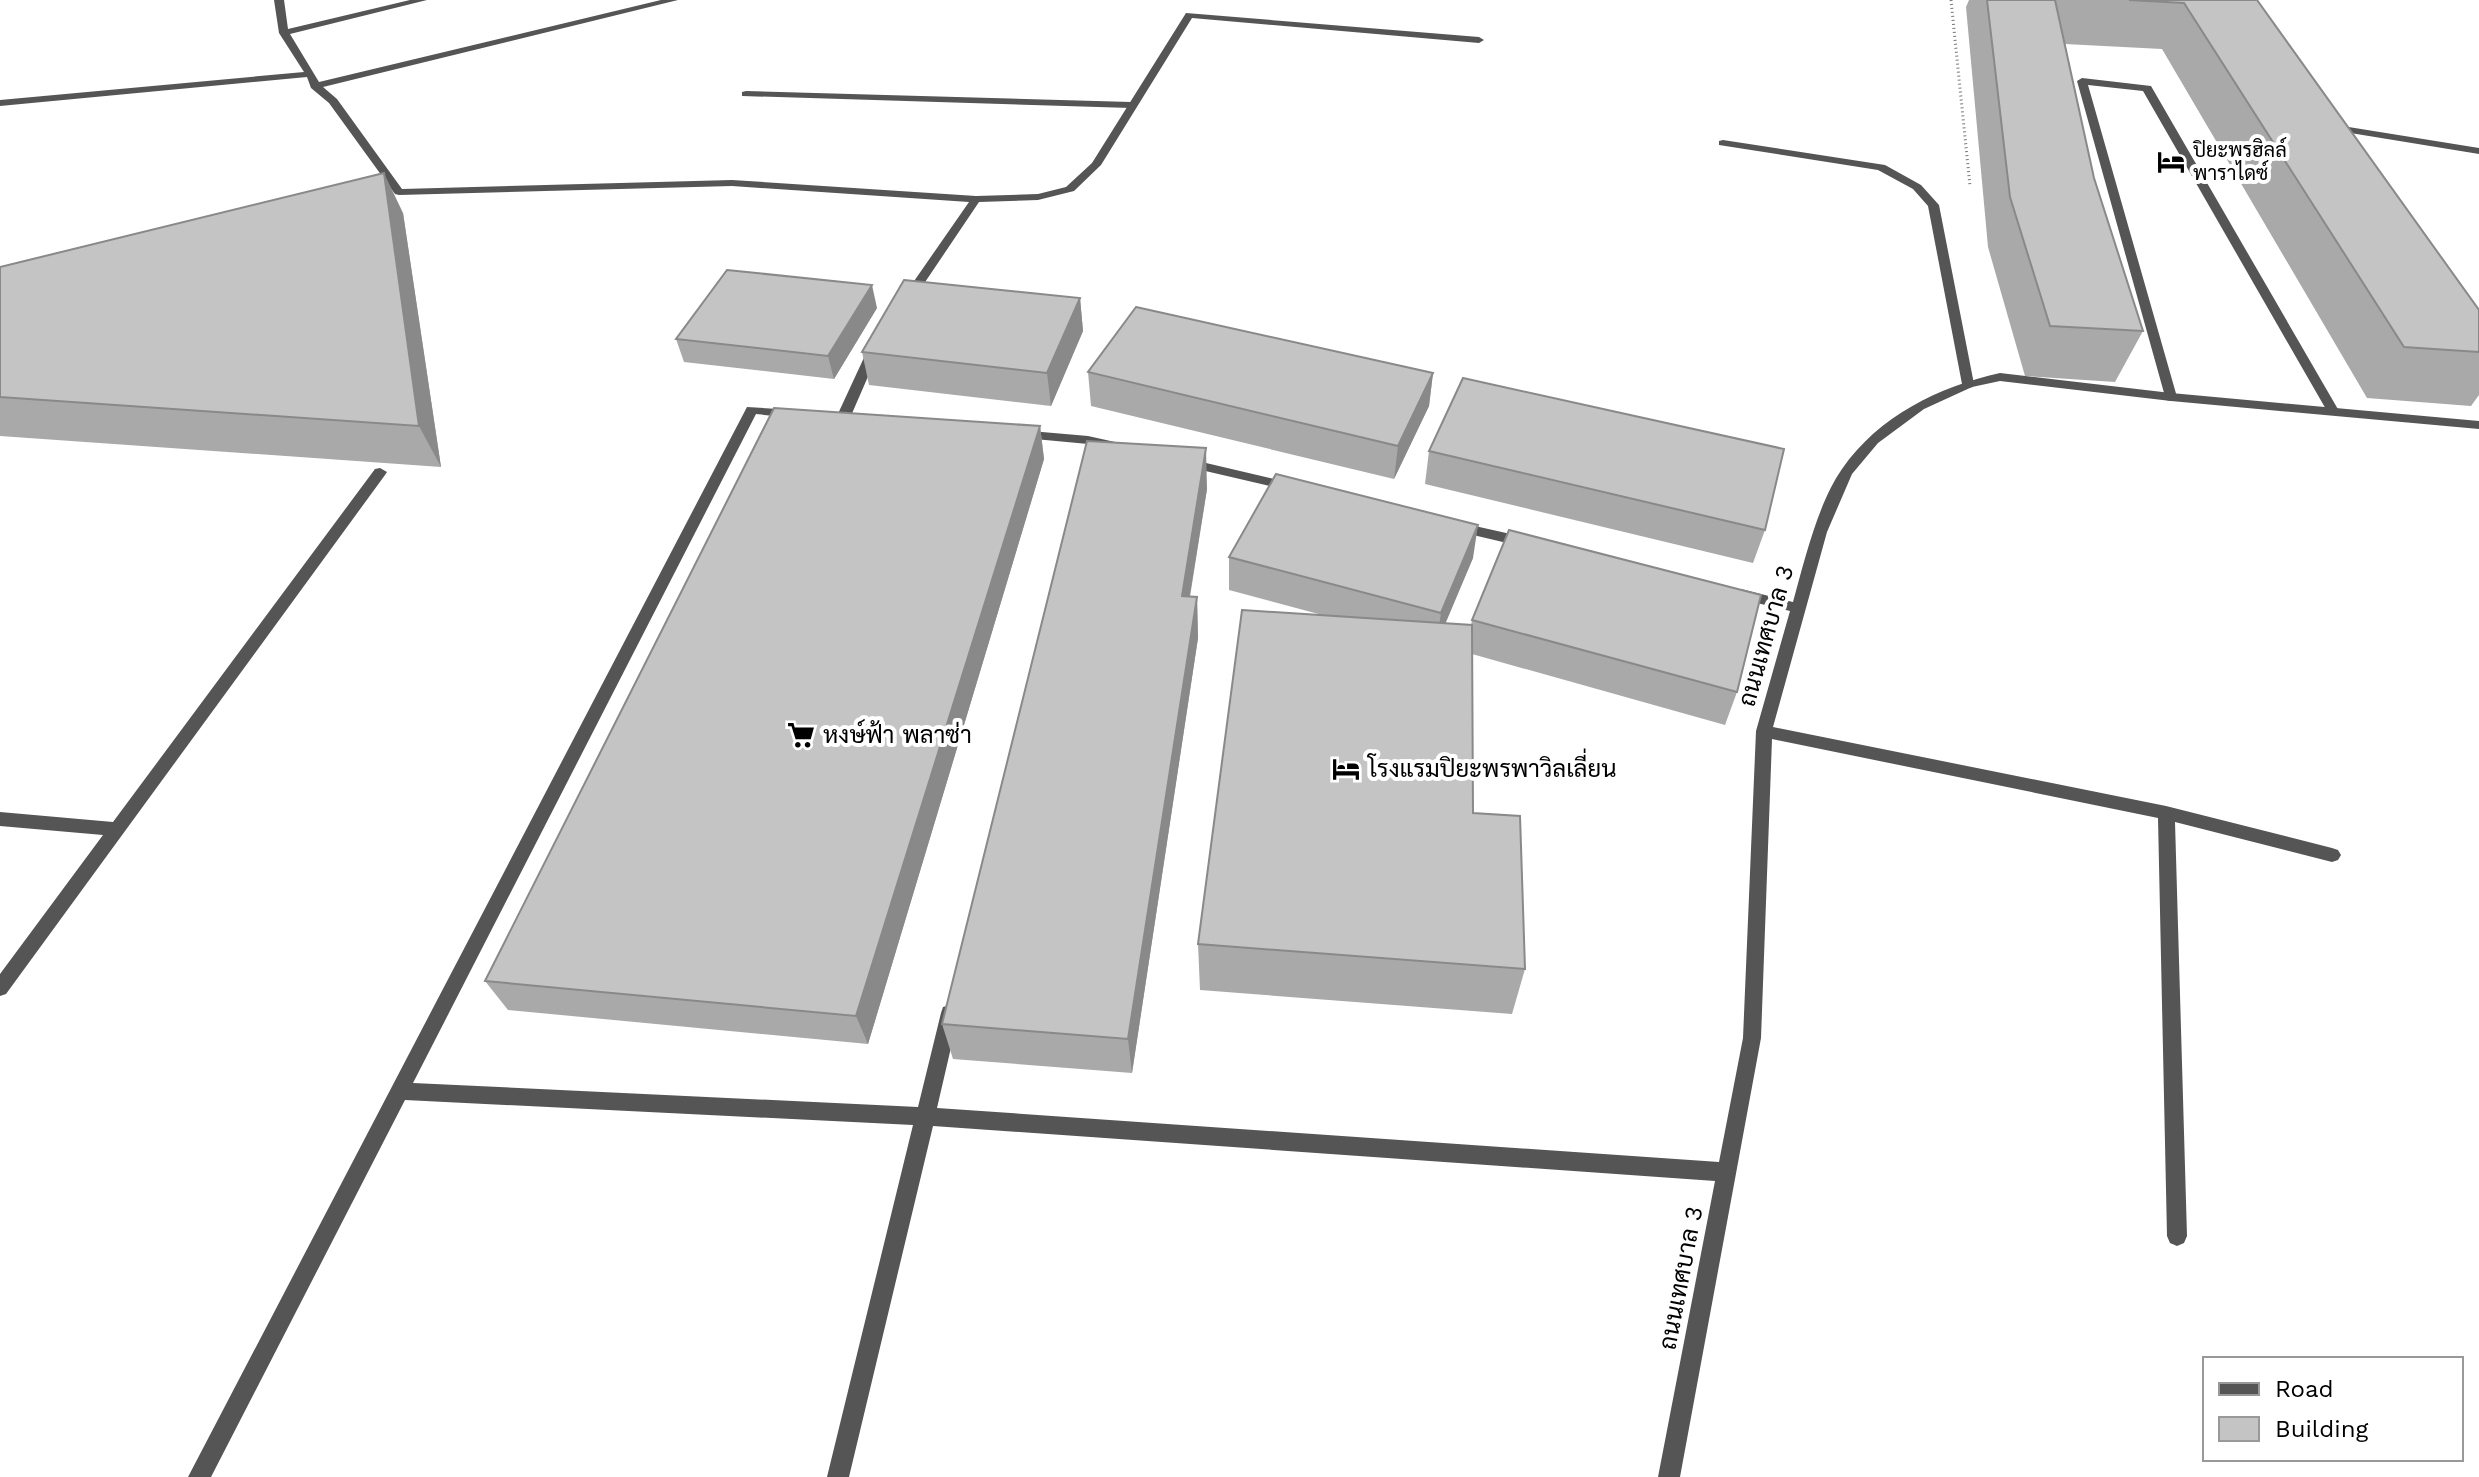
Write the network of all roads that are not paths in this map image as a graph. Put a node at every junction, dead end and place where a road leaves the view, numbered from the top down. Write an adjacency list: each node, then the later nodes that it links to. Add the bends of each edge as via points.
1 (279, 0): 4 (street)
2 (422, 0): 4 (street)
3 (673, 0): 6 (street)
4 (284, 33): 6 (street)
5 (1479, 40): 9 (street, via 1189,15)
6 (313, 80): 8 (street); 13 (street, via 399,192 732,183)
7 (746, 94): 9 (street)
8 (0, 103)
9 (1131, 105): 13 (street, via 1096,165 1070,189 1038,197)
10 (2322, 126): 12 (street)
11 (1723, 143): 16 (street, via 1866,164 1917,187 1933,205)
12 (2479, 151)
13 (976, 199): 14 (street)
14 (901, 305)
15 (882, 332): 19 (street)
16 (1968, 384): 17 (street, ถนนเทศบาล 3, via 2000,377); 30 (street, ถนนเทศบาล 3, via 1919,406 1873,440 1846,473 1820,532)
17 (2171, 397): 18 (street, ถนนเทศบาล 3); 18 (street, via 2082,81 2147,88)
18 (2333, 411): 21 (street, ถนนเทศบาล 3)
19 (828, 417): 20 (street); 38 (street, via 752,410)
20 (858, 419)
21 (2479, 425)
22 (996, 432): 23 (street, via 1086,448)
23 (1140, 451)
24 (1171, 458): 26 (street)
25 (380, 472): 34 (street)
26 (1308, 491)
27 (1446, 524): 28 (street)
28 (1538, 546)
29 (1722, 590): 30 (street)
30 (1798, 608): 31 (street, ถนนเทศบาล 3)
31 (1764, 731): 32 (street); 40 (street, ถนนเทศบาล 3, via 1752,1038)
32 (2166, 813): 35 (street); 41 (street)
33 (0, 819): 34 (street)
34 (117, 829): 36 (street)
35 (2332, 855)
36 (0, 988)
37 (954, 993): 39 (street)
38 (399, 1091): 39 (street); 42 (street)
39 (925, 1116): 40 (street); 43 (street)
40 (1726, 1172): 44 (street, ถนนเทศบาล 3)
41 (2177, 1236)
42 (199, 1477)
43 (838, 1477)
44 (1669, 1477)

